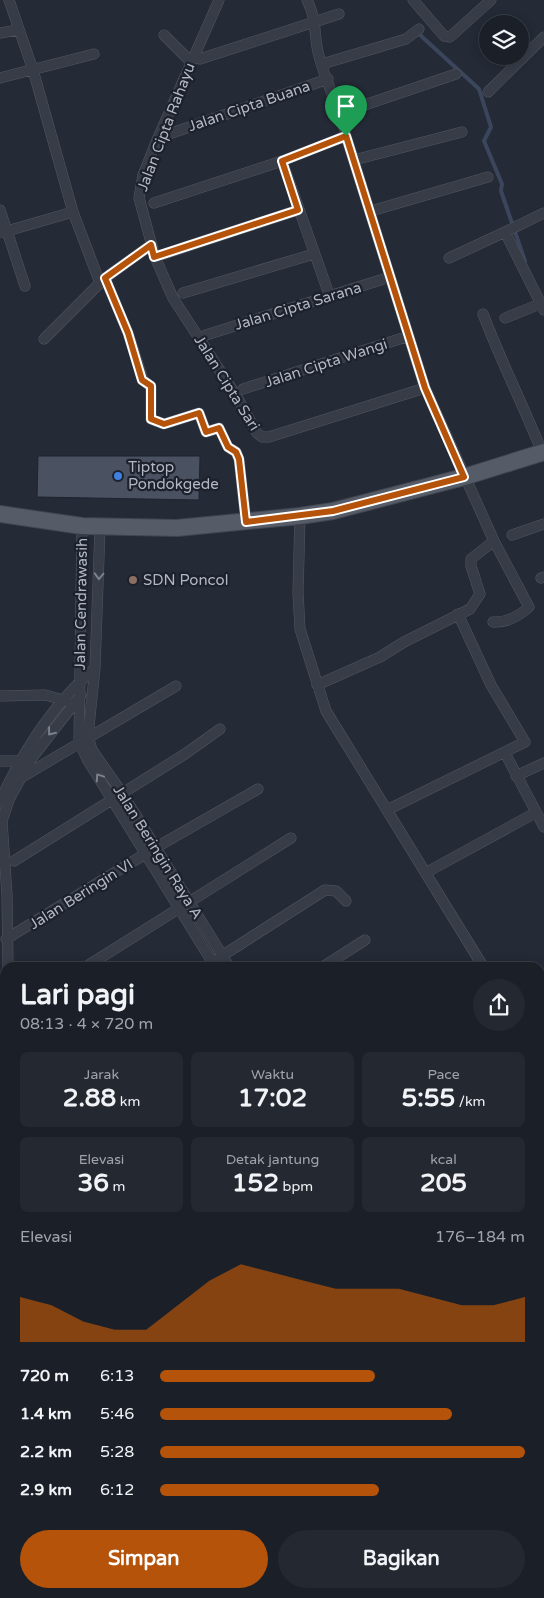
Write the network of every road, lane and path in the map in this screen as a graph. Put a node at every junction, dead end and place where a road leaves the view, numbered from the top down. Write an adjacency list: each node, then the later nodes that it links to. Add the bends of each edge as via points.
1 (9, 0): 9 (street)
2 (219, 0): 14 (street, Jalan Cipta Rahayu)
3 (307, 0): 7 (street)
4 (413, 0): 5 (street, via 444,36 450,37)
5 (491, 0)
6 (339, 14): 7 (street)
7 (316, 21): 14 (street); 15 (street)
8 (419, 29): 15 (street, via 406,39)
9 (18, 30): 10 (street); 16 (street)
10 (0, 34)
11 (164, 35): 14 (street)
12 (544, 37): 20 (street)
13 (94, 54): 16 (street)
14 (195, 60): 36 (street, Jalan Cipta Rahayu, via 140,187 140,209)
15 (322, 64): 19 (street)
16 (33, 70): 18 (street); 32 (street)
17 (456, 74): 21 (street)
18 (0, 78)
19 (328, 79): 21 (street); 23 (street, Jalan Cipta Buana)
20 (488, 92)
21 (341, 113): 24 (street)
22 (462, 132): 25 (street)
23 (169, 134)
24 (346, 136): 25 (street); 26 (street)
25 (354, 160): 31 (street)
26 (282, 161): 28 (street); 30 (street)
27 (488, 177): 31 (street)
28 (154, 203)
29 (0, 210): 35 (street)
30 (298, 210): 37 (street); 38 (street)
31 (371, 211): 40 (street)
32 (73, 212): 35 (street); 41 (street)
33 (544, 214): 34 (street)
34 (510, 230): 39 (street); 45 (street)
35 (3, 232): 42 (street)
36 (151, 245): 38 (street, Jalan Cipta Rahayu); 41 (street)
37 (314, 254): 43 (street); 44 (street)
38 (154, 257): 51 (street, Jalan Cipta Sari, via 173,298 262,437)
39 (449, 258)
40 (390, 277): 44 (street, Jalan Cipta Sarana); 49 (street)
41 (103, 281): 50 (street); 57 (street, via 128,333 142,380 151,386 151,419 164,424 199,413 206,432 219,428 228,447 236,452 239,459)
42 (25, 286)
43 (183, 293)
44 (330, 297): 48 (street, Jalan Cipta Sarana)
45 (542, 307): 47 (street)
46 (483, 314): 53 (street, via 501,362 515,386)
47 (505, 318)
48 (206, 335)
49 (409, 336): 51 (street); 52 (street, Jalan Cipta Wangi)
50 (44, 339)
51 (425, 388): 54 (street)
52 (243, 389)
53 (543, 452): 54 (main road)
54 (464, 477): 56 (main road, via 333,511); 62 (street)
55 (0, 514): 59 (main road)
56 (300, 516): 57 (main road); 68 (street, via 300,629)
57 (246, 522): 60 (main road, via 177,528)
58 (544, 524): 61 (street)
59 (82, 526): 60 (main road); 66 (street, Jalan Cendrawasih)
60 (100, 528): 65 (street, Jalan Cendrawasih, one-way to 65)
61 (512, 535)
62 (494, 541): 63 (street, via 471,559 470,566 480,594 470,609); 64 (street, via 529,607 517,616)
63 (458, 614): 68 (street, via 380,657); 74 (street, via 491,685 525,742)
64 (493, 622)
65 (95, 668): 66 (street, Jalan Cendrawasih); 67 (street, Jalan Cendrawasih)
66 (80, 681): 71 (street, Jalan Cendrawasih); 71 (street, Jalan Cendrawasih)
67 (94, 681): 71 (street, Jalan Cendrawasih); 73 (street, Jalan Cendrawasih)
68 (317, 685): 83 (street, via 326,711)
69 (176, 686): 73 (street)
70 (0, 696): 71 (street, via 45,695)
71 (73, 703): 73 (street, Jalan Cendrawasih); 76 (street, Jalan Cendrawasih)
72 (220, 729): 81 (street)
73 (84, 739): 79 (street); 81 (street, via 87,759)
74 (506, 753): 78 (street); 83 (street)
75 (0, 761): 76 (street)
76 (23, 763): 79 (street, Jalan Cendrawasih); 82 (street, Jalan Cendrawasih)
77 (544, 763): 78 (street)
78 (516, 776): 84 (street)
79 (20, 778): 85 (street, Jalan Cendrawasih)
80 (258, 789): 88 (street, Jalan Beringin VI)
81 (117, 795): 88 (street, Jalan Beringin Raya A); 89 (street); 90 (street)
82 (0, 802)
83 (386, 810): 91 (street)
84 (535, 813): 86 (street); 91 (street)
85 (1, 821): 94 (street, Jalan Cendrawasih, via 7,896)
86 (544, 827)
87 (291, 838): 93 (street)
88 (155, 848): 89 (street, Jalan Beringin VI); 93 (street, Jalan Beringin Raya A)
89 (146, 854): 93 (street); 94 (street, Jalan Beringin VI)
90 (14, 861)
91 (427, 872): 100 (street)
92 (346, 901): 98 (street, via 336,891 325,890)
93 (185, 905): 97 (street); 98 (street)
94 (6, 939): 96 (street, Jalan Cendrawasih)
95 (364, 940): 99 (street)
96 (8, 962)
97 (94, 962)
98 (217, 962)
99 (330, 962)
100 (480, 962)
101 (0, 1101): 102 (street)
102 (0, 1108): 103 (street)
103 (0, 1125)

